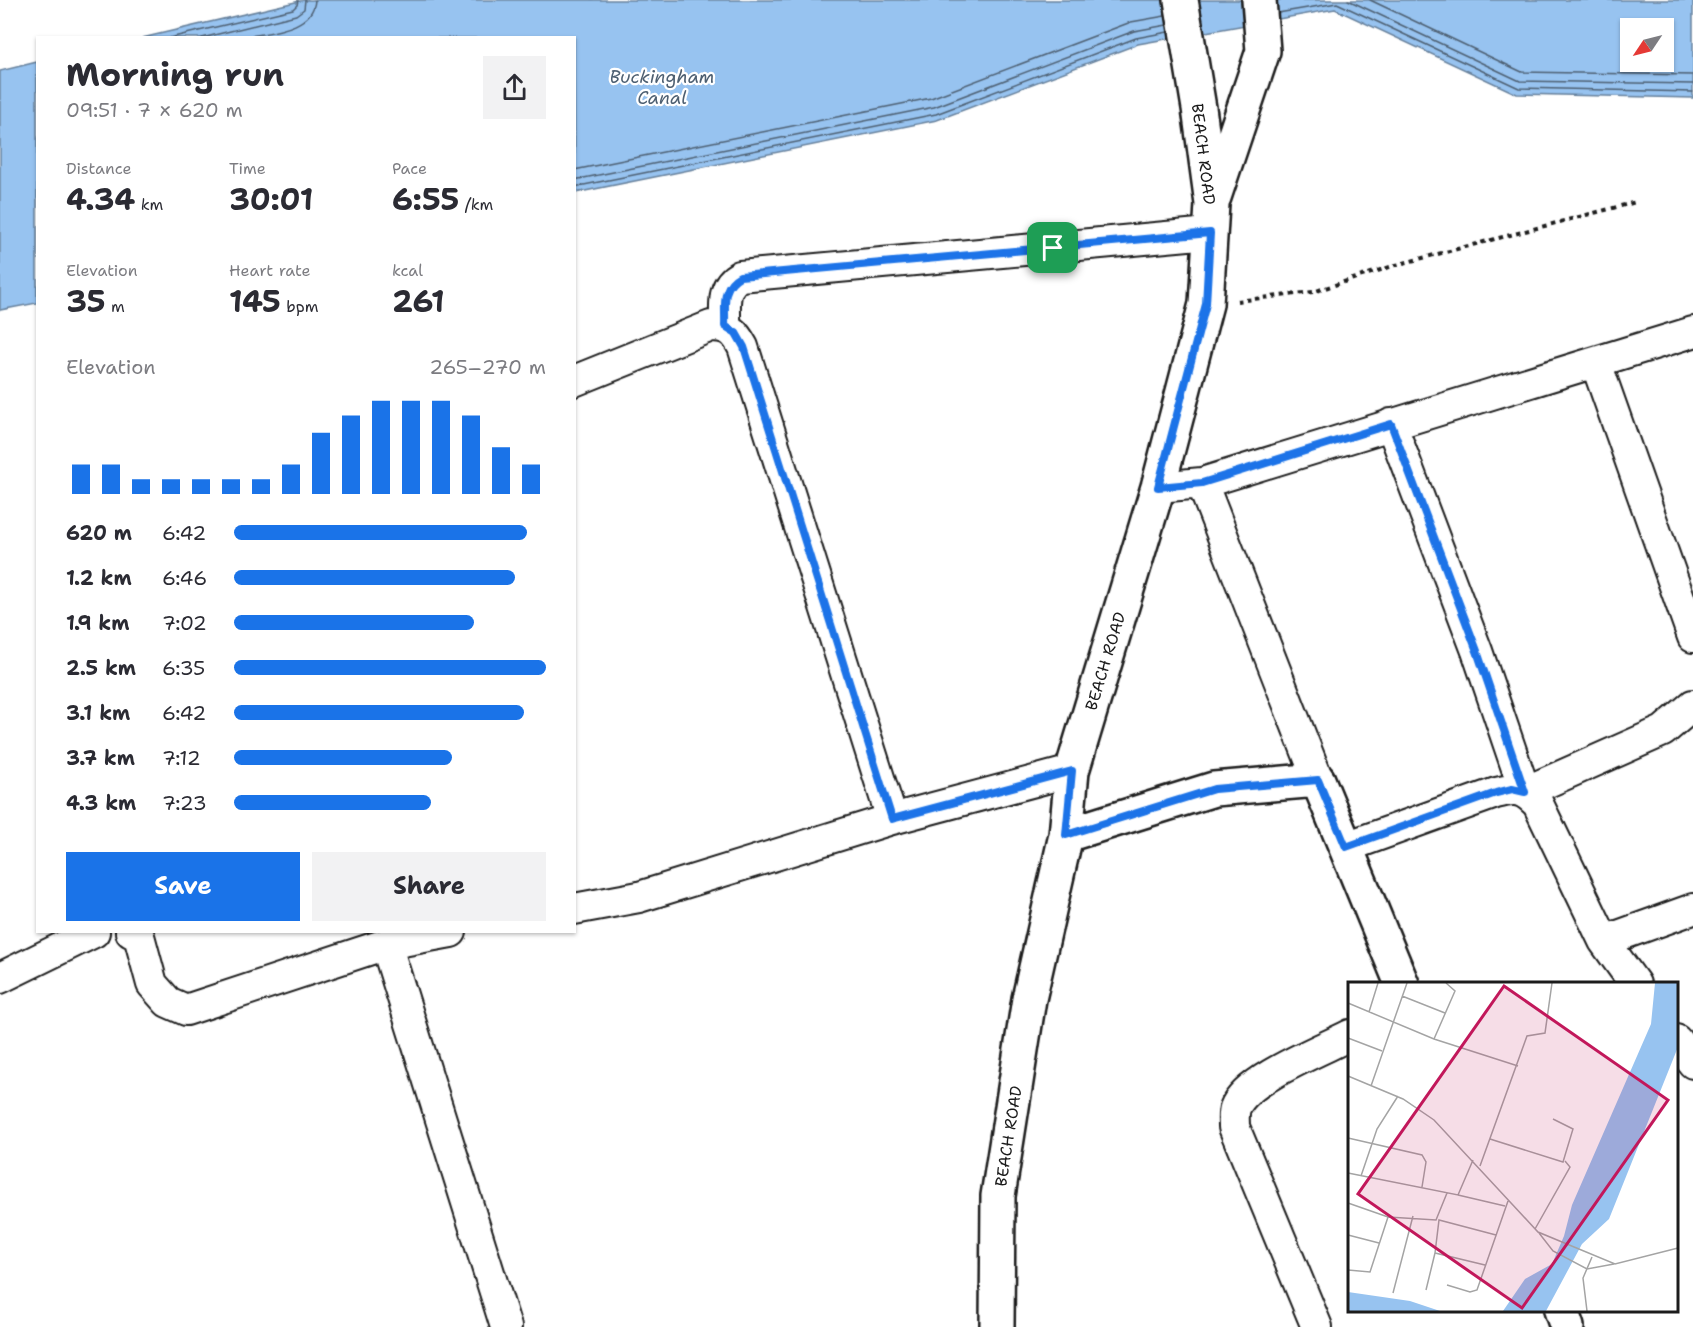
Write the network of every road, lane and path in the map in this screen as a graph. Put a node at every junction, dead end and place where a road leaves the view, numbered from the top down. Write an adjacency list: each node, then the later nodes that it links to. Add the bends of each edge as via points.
1 (1181, 0): 4 (main road, BEACH ROAD, via 1199,108)
2 (1259, 0): 4 (main road, via 1263,51)
3 (1636, 201): 5 (path, via 1396,265 1313,292)
4 (1211, 219): 5 (main road, BEACH ROAD); 6 (street, via 740,276 728,284)
5 (1206, 304): 12 (main road, BEACH ROAD)
6 (725, 326): 9 (street, via 711,326); 18 (street, via 736,333 744,347)
7 (1693, 332): 8 (street)
8 (1596, 363): 10 (street); 13 (street)
9 (576, 380)
10 (1391, 424): 11 (street); 17 (street, via 1477,651)
11 (1202, 483): 12 (street); 16 (street)
12 (1158, 487): 15 (main road, BEACH ROAD)
13 (1693, 637)
14 (1693, 705): 17 (street, via 1663,731)
15 (1072, 771): 18 (street); 19 (main road, BEACH ROAD)
16 (1318, 780): 19 (main road, via 1214,789); 20 (main road)
17 (1525, 792): 20 (street, via 1512,789 1496,793); 26 (street, via 1538,804)
18 (892, 819): 21 (street, via 639,897)
19 (1066, 835): 36 (main road, BEACH ROAD, via 1029,999 998,1196)
20 (1346, 847): 29 (main road)
21 (576, 909)
22 (1693, 909): 26 (street)
23 (92, 933): 28 (street)
24 (133, 933): 27 (street, via 139,936 152,984 168,1002 186,1010)
25 (446, 933): 27 (street)
26 (1604, 941): 30 (street)
27 (386, 944): 35 (street)
28 (0, 978)
29 (1401, 982)
30 (1634, 982)
31 (1348, 1036): 37 (street, via 1261,1080 1234,1109 1234,1127)
32 (1678, 1041): 33 (street)
33 (1693, 1063)
34 (1561, 1312): 38 (main road)
35 (506, 1327)
36 (997, 1327)
37 (1317, 1327)
38 (1567, 1327)

